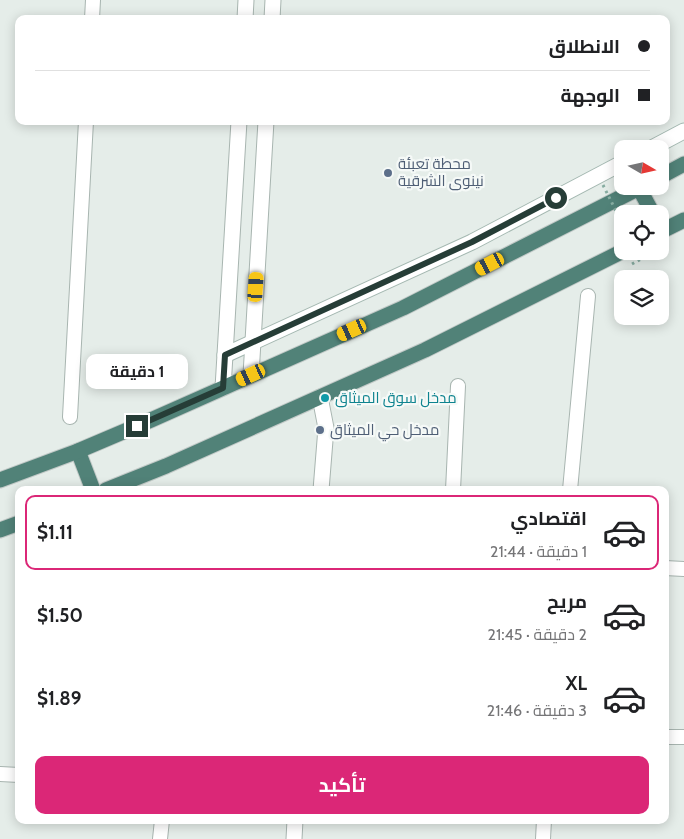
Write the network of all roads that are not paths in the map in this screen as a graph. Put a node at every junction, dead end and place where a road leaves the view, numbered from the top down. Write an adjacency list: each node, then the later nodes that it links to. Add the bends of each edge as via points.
1 (93, 0): 4 (street)
2 (246, 0): 5 (street)
3 (273, 0): 6 (street)
4 (92, 15)
5 (245, 15)
6 (272, 15)
7 (86, 125): 26 (street)
8 (239, 125): 21 (street)
9 (266, 125): 20 (street)
10 (684, 131): 11 (street)
11 (667, 140)
12 (684, 164): 14 (highway)
13 (614, 167): 20 (street, via 472,242)
14 (669, 172)
15 (625, 195): 22 (highway, via 402,308)
16 (684, 220): 17 (highway)
17 (669, 227)
18 (614, 256): 25 (highway, via 425,350)
19 (588, 296): 33 (street)
20 (253, 342): 21 (street); 22 (street)
21 (225, 355): 24 (street)
22 (251, 375): 24 (highway)
23 (458, 386): 32 (street)
24 (223, 388): 27 (highway)
25 (320, 397): 30 (highway); 31 (street, via 326,428)
26 (70, 417)
27 (78, 451): 28 (highway); 29 (highway)
28 (0, 480)
29 (91, 486)
30 (116, 486)
31 (321, 486)
32 (453, 486)
33 (570, 486)
34 (15, 524): 35 (highway)
35 (0, 530)
36 (669, 568): 37 (street)
37 (684, 569)
38 (669, 736): 39 (street)
39 (684, 738)
40 (0, 774): 41 (street)
41 (15, 775)
42 (162, 824): 45 (street)
43 (296, 824): 46 (street)
44 (544, 824): 47 (street)
45 (160, 839)
46 (294, 839)
47 (543, 839)

